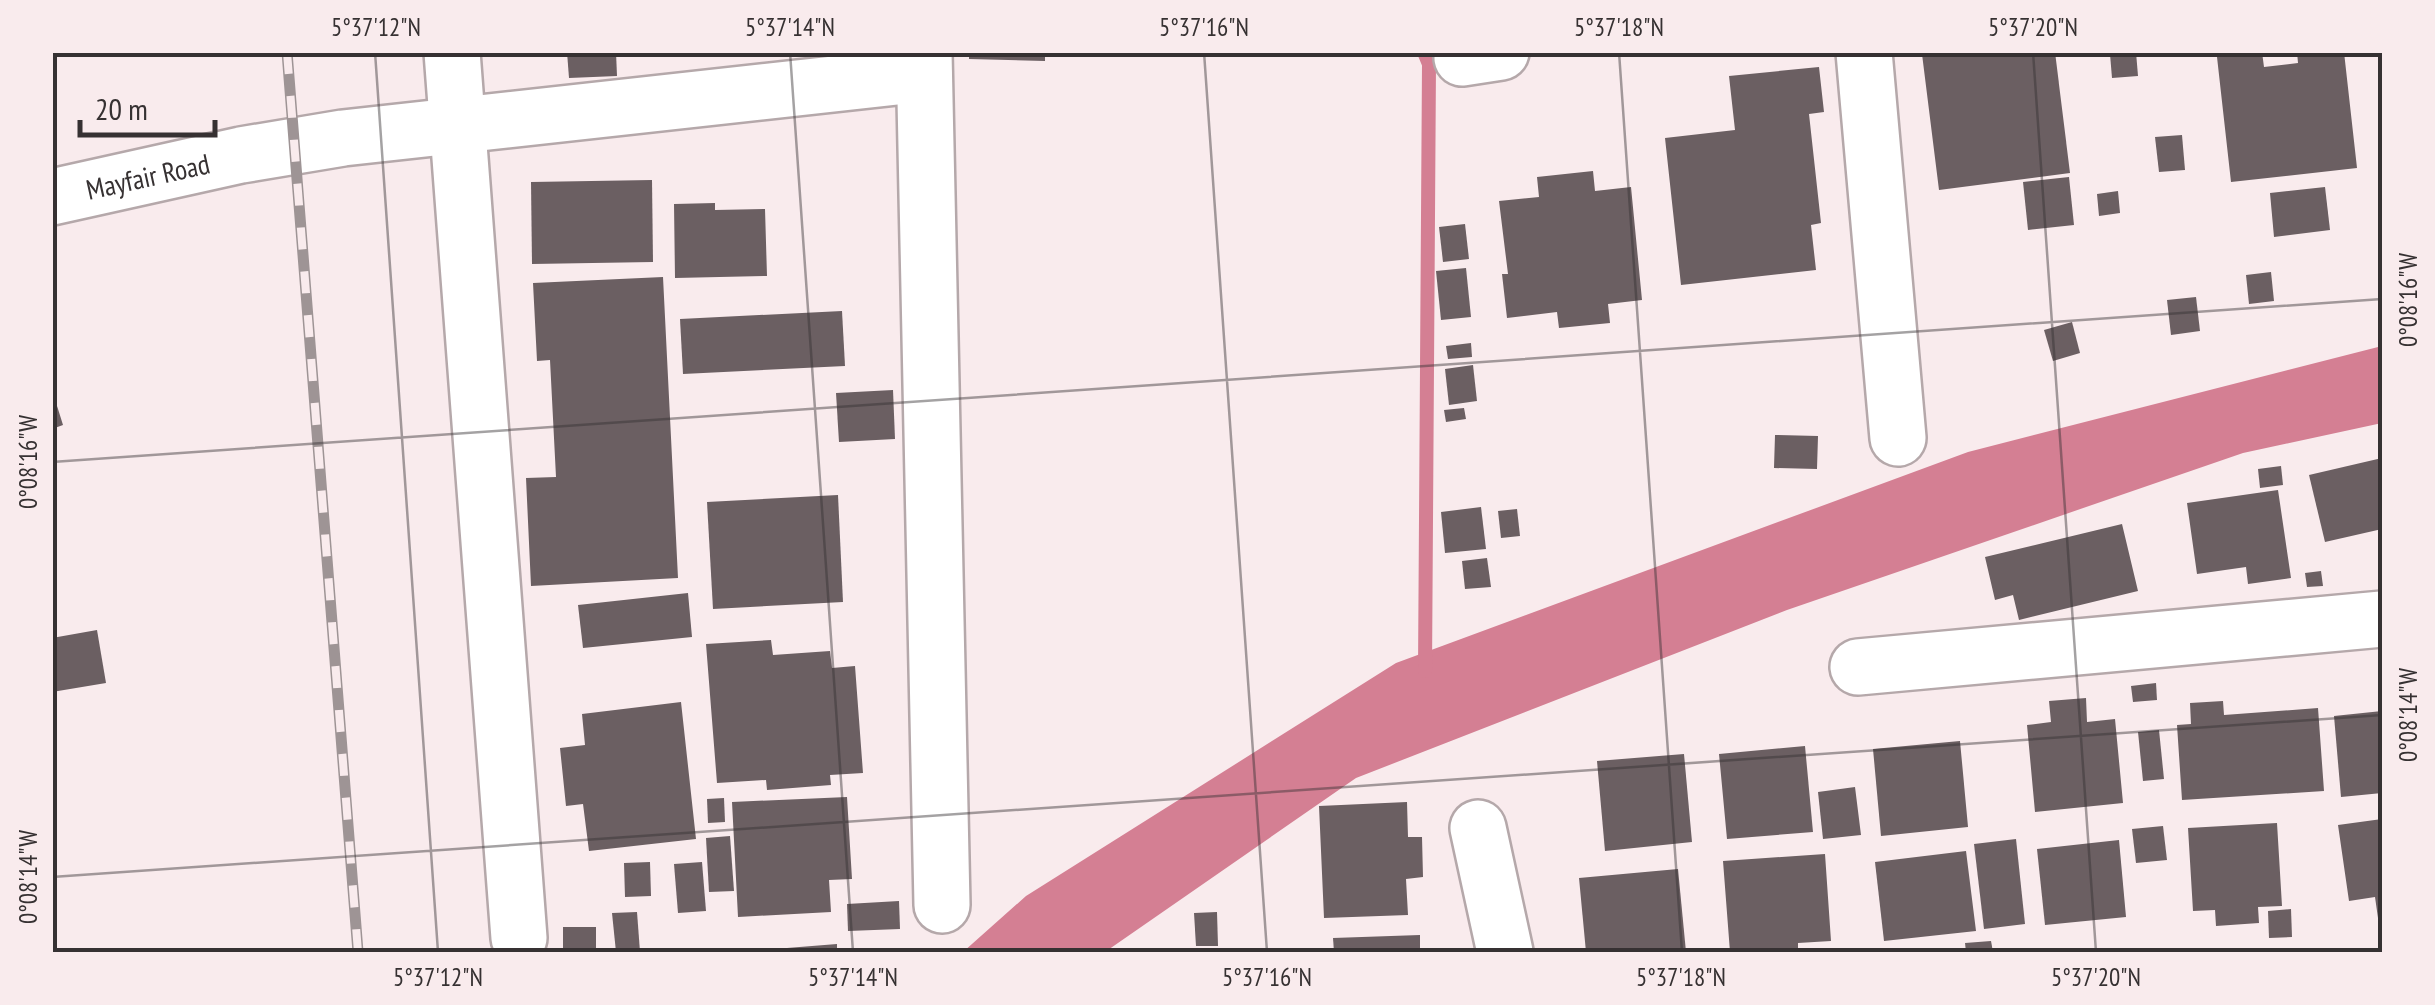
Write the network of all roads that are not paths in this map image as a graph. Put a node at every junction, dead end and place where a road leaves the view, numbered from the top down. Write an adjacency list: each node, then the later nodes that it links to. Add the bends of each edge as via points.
1 (452, 52): 4 (street)
2 (1864, 52): 6 (street)
3 (924, 63): 4 (street, Mayfair Road); 10 (street)
4 (456, 126): 5 (street, Mayfair Road, via 241,154); 11 (street)
5 (52, 197)
6 (1898, 438)
7 (2382, 619): 8 (street)
8 (1858, 667)
9 (1478, 828): 12 (street)
10 (942, 905)
11 (518, 938)
12 (1505, 952)

